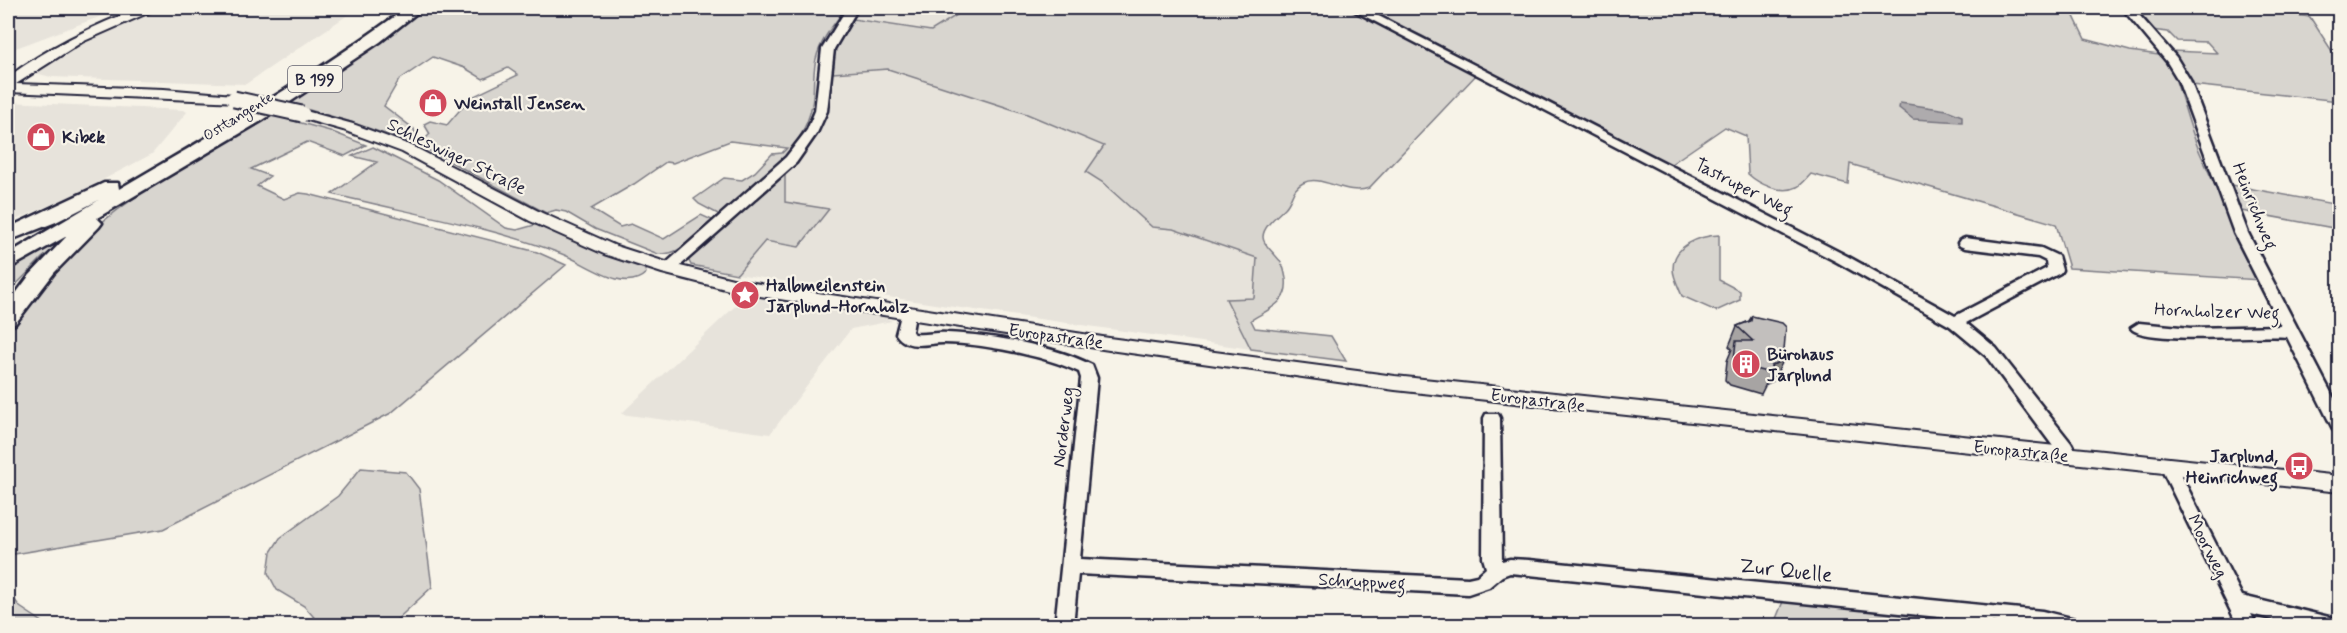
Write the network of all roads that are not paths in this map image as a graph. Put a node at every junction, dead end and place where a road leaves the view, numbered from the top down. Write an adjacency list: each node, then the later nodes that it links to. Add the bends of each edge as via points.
1 (135, 8): 8 (main road, via 56,39)
2 (152, 8): 9 (main road, via 69,42)
3 (399, 8): 11 (highway, Osttangente / B 199)
4 (415, 8): 11 (highway, Osttangente / B 199, via 374,39)
5 (852, 8): 16 (street, via 828,49 821,111 803,145)
6 (1354, 8): 20 (street, Tastruper Weg)
7 (2127, 8): 22 (street, Heinrichweg, via 2172,60 2184,80 2241,233)
8 (8, 70)
9 (8, 83)
10 (8, 88): 16 (main road, Schleswiger Straße, bridge, via 234,99 302,114 407,149 583,239)
11 (203, 143): 12 (highway, B 199); 14 (highway); 15 (highway, B 199); 19 (highway, via 94,222 52,260)
12 (8, 236)
13 (1965, 243): 20 (street, via 2041,253 2053,259 2055,270)
14 (8, 251)
15 (8, 262)
16 (668, 269): 17 (main road, Schleswiger Straße)
17 (741, 286): 18 (main road, Europastraße)
18 (908, 315): 25 (main road, Europastraße, via 1395,383); 28 (street, Norderweg, via 904,334 912,340 957,338 1070,361 1086,369 1089,378)
19 (8, 319)
20 (1955, 322): 25 (street, Tastruper Weg, via 1991,352)
21 (2139, 328): 22 (street, Hornholzer Weg, via 2191,333)
22 (2293, 333): 24 (street, Heinrichweg)
23 (1492, 418): 29 (street, via 1492,558)
24 (2340, 427)
25 (2070, 456): 26 (main road, Europastraße)
26 (2168, 466): 27 (main road, Europastraße); 30 (street, Moorweg)
27 (2340, 483)
28 (1070, 566): 29 (street, Schruppweg, via 1468,586 1483,582); 31 (street, Norderweg)
29 (1496, 570): 32 (street, Zur Quelle, via 1529,567 2042,619)
30 (2236, 602): 33 (street, Moorweg); 34 (street)
31 (1064, 626)
32 (2072, 626)
33 (2248, 626)
34 (2333, 626)

